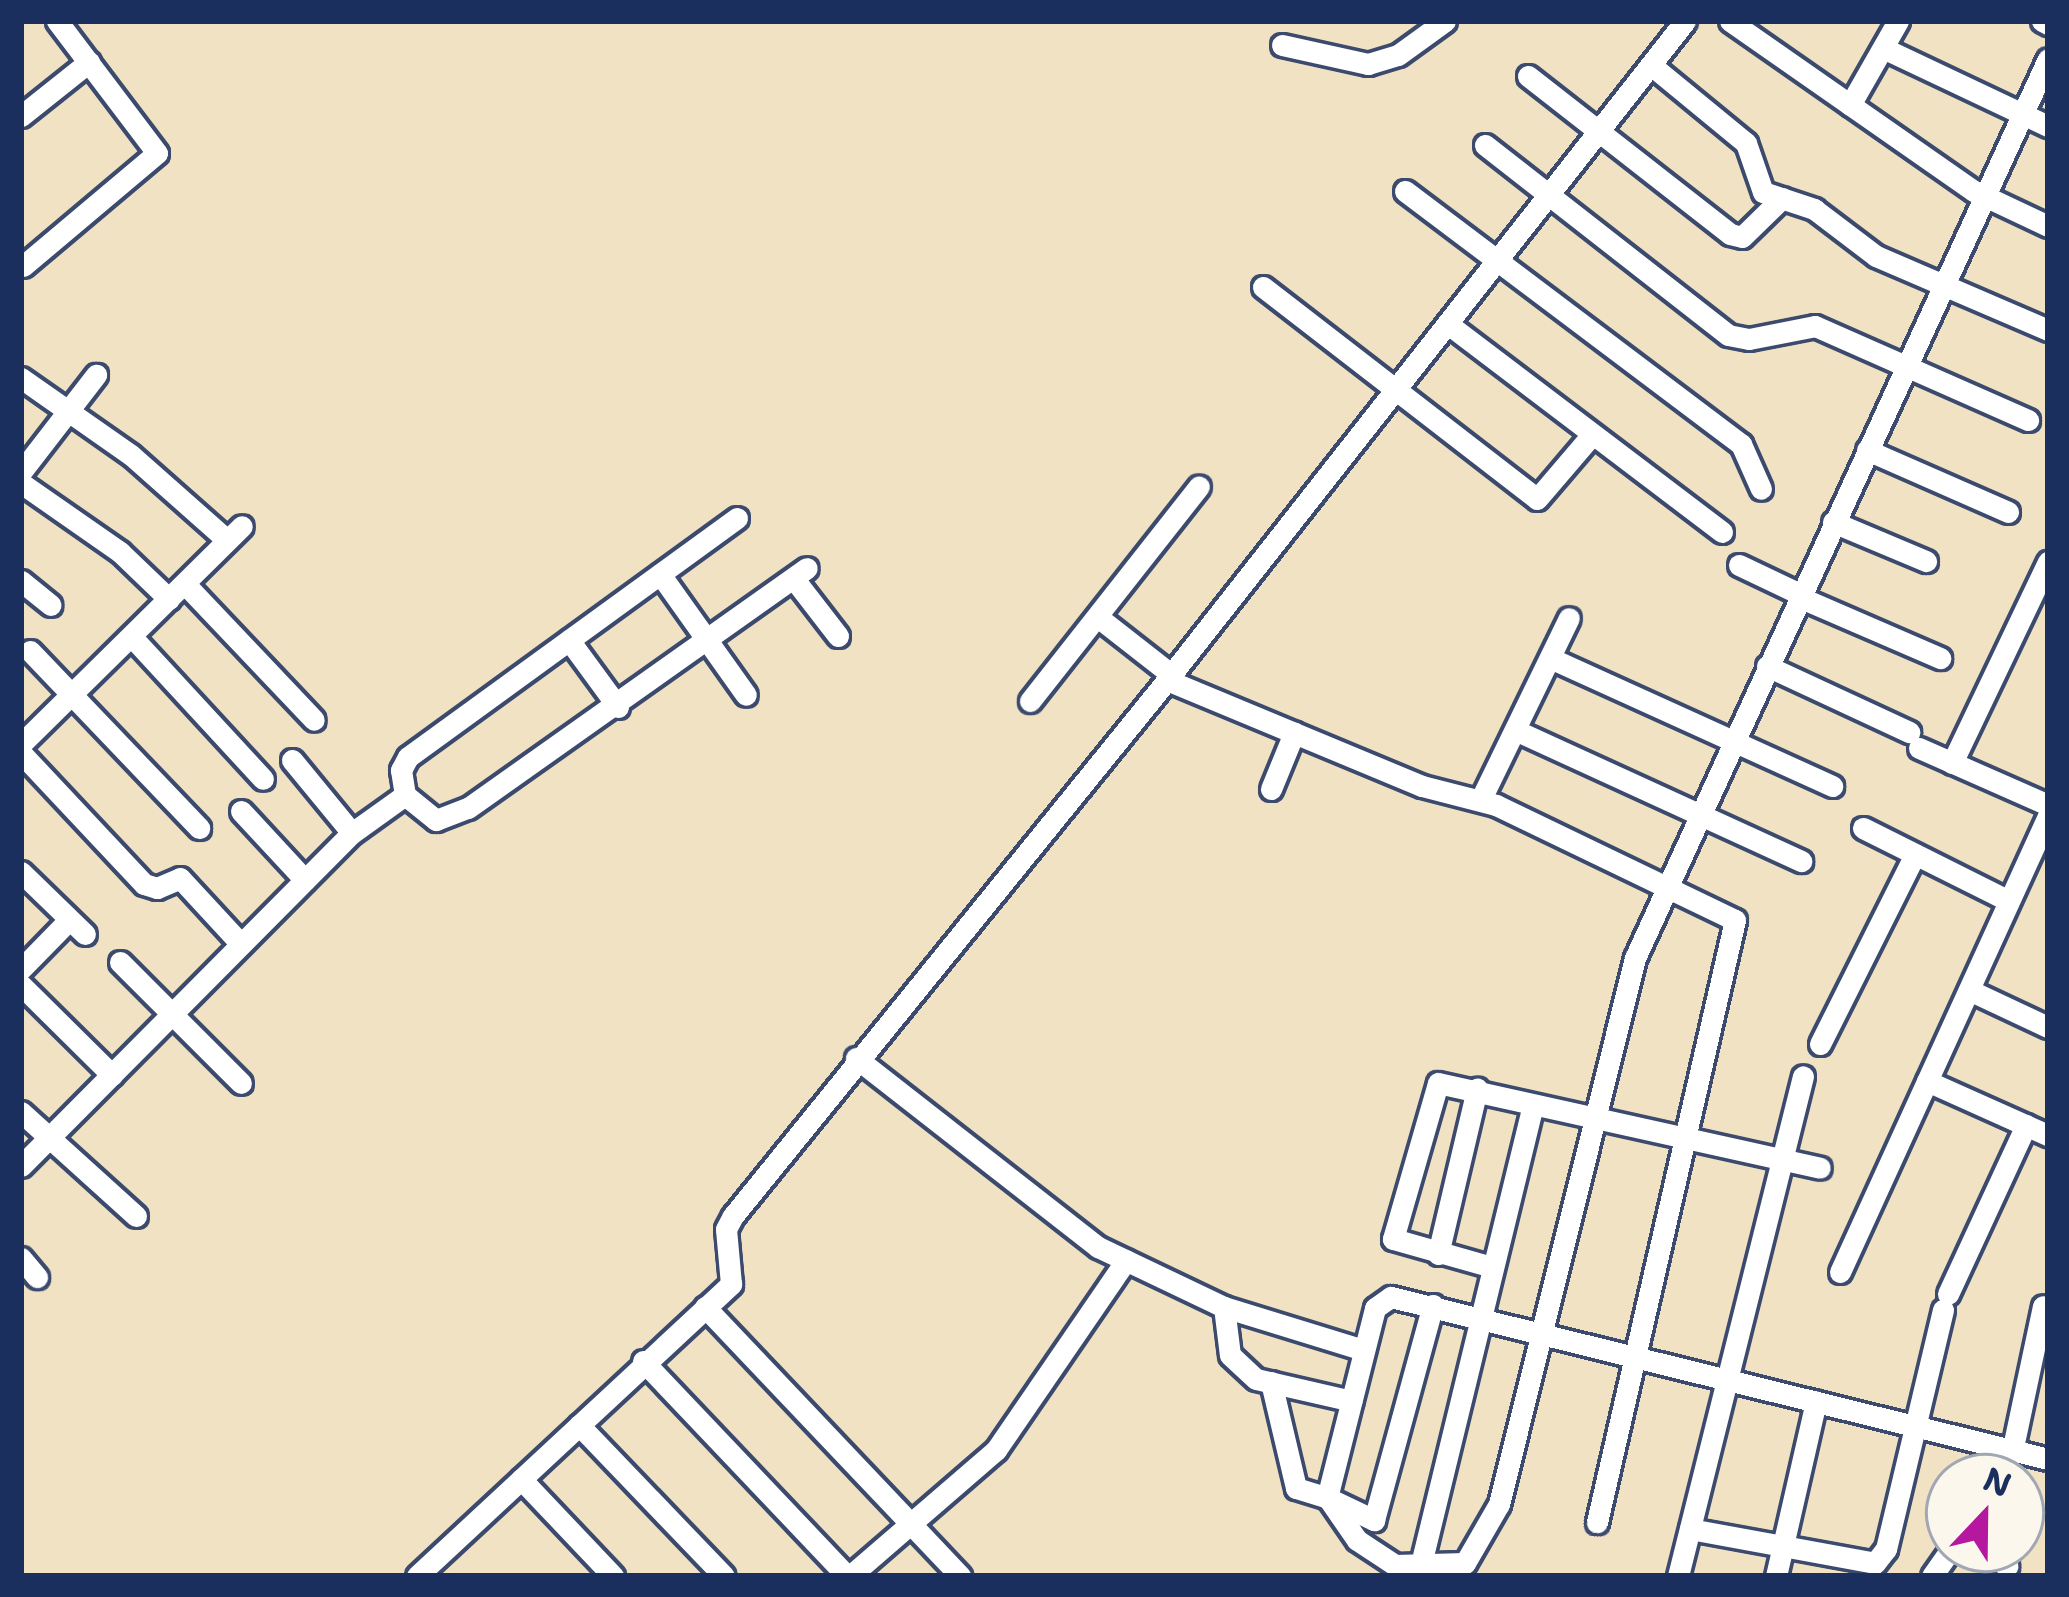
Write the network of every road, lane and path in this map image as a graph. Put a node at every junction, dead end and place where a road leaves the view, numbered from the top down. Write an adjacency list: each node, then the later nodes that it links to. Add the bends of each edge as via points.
1 (1445, 21): 6 (street, via 1398,55 1368,64)
2 (1685, 21): 10 (street)
3 (1730, 21): 12 (street)
4 (1898, 21): 7 (street)
5 (64, 24): 9 (street)
6 (1282, 45)
7 (1883, 48): 12 (street); 14 (street)
8 (2048, 59): 14 (street)
9 (88, 62): 13 (street); 24 (street, via 157,153)
10 (1651, 65): 16 (street); 21 (street, via 1746,143 1755,187)
11 (1528, 76): 16 (street)
12 (1850, 105): 20 (street)
13 (24, 107)
14 (2022, 113): 15 (street); 20 (street)
15 (2048, 126)
16 (1600, 131): 19 (street); 21 (street, via 1735,236)
17 (1485, 146): 19 (street)
18 (1406, 191): 23 (street)
19 (1550, 195): 23 (street); 29 (street, via 1728,335 1749,339 1815,326)
20 (1984, 196): 22 (street); 25 (street)
21 (1782, 198): 25 (street)
22 (2048, 226)
23 (1498, 262): 27 (street); 40 (street, via 1741,444)
24 (23, 266)
25 (1942, 285): 28 (street); 29 (street)
26 (1263, 286): 32 (street)
27 (1448, 324): 32 (street); 35 (street)
28 (2048, 330)
29 (1904, 368): 34 (street); 36 (street)
30 (96, 375): 33 (street)
31 (21, 378): 33 (street)
32 (1396, 390): 35 (street, via 1537,499); 63 (street)
33 (68, 411): 37 (street); 50 (street, via 234,533)
34 (2028, 420)
35 (1590, 436): 44 (street)
36 (1867, 450): 41 (street); 43 (street)
37 (21, 472)
38 (21, 483): 50 (street)
39 (1199, 487): 53 (street)
40 (1762, 489)
41 (2008, 512)
42 (737, 518): 48 (street)
43 (1833, 522): 45 (street); 51 (street)
44 (1721, 532)
45 (1927, 562)
46 (2048, 562): 74 (street)
47 (1739, 565): 51 (street)
48 (660, 574): 57 (street); 58 (street)
49 (21, 581): 52 (street)
50 (177, 591): 56 (street); 68 (street)
51 (1800, 595): 61 (street); 62 (street)
52 (51, 605)
53 (1099, 618): 63 (street); 66 (street)
54 (1569, 618): 60 (street)
55 (838, 636): 58 (street, via 800,573)
56 (132, 637): 64 (street); 75 (street)
57 (568, 640): 67 (street); 78 (street, via 408,757)
58 (707, 641): 65 (street); 67 (street)
59 (30, 651): 64 (street)
60 (1550, 658): 69 (street); 71 (street)
61 (1940, 658)
62 (1767, 666): 71 (street); 74 (street)
63 (1170, 677): 70 (street); 101 (street)
64 (74, 695): 72 (street); 84 (street)
65 (746, 695)
66 (1030, 701)
67 (618, 707): 78 (street, via 455,814 436,820)
68 (314, 720)
69 (1515, 730): 79 (street); 82 (street)
70 (1294, 733): 77 (street); 79 (street, via 1422,786)
71 (1733, 741): 76 (street); 82 (street)
72 (21, 748): 93 (street, via 144,884 157,888 179,878)
73 (292, 760): 86 (street)
74 (1952, 763): 80 (street)
75 (262, 779)
76 (1832, 786)
77 (1271, 789)
78 (405, 795): 86 (street)
79 (1481, 799): 91 (street)
80 (2048, 805)
81 (241, 811): 90 (street)
82 (1700, 814): 88 (street); 91 (street)
83 (2048, 816): 92 (street)
84 (199, 828)
85 (1863, 828): 87 (street)
86 (352, 833): 90 (street)
87 (1915, 854): 92 (street); 100 (street)
88 (1801, 861)
89 (21, 872): 95 (street, via 77,927)
90 (305, 880): 93 (street)
91 (1666, 886): 109 (street, via 1635,958); 112 (street, via 1735,920)
92 (2009, 901): 97 (street)
93 (241, 944): 98 (street)
94 (120, 962): 98 (street)
95 (21, 969)
96 (21, 985): 102 (street)
97 (1969, 990): 99 (street); 104 (street)
98 (172, 1014): 102 (street); 105 (street)
99 (2048, 1027)
100 (1820, 1043)
101 (856, 1058): 120 (street, via 1039,1206); 126 (street, via 733,1216 726,1229 731,1284)
102 (112, 1075): 113 (street)
103 (1803, 1076): 114 (street)
104 (1927, 1081): 110 (street); 122 (street)
105 (241, 1084)
106 (1477, 1089): 107 (street); 118 (street); 118 (street, via 1452,1082 1430,1090 1392,1233 1399,1244)
107 (1533, 1106): 109 (street); 121 (street)
108 (21, 1112): 113 (street)
109 (1597, 1116): 112 (street); 129 (street)
110 (2026, 1125): 111 (street); 138 (street, via 1946,1302)
111 (2048, 1135)
112 (1688, 1138): 114 (street); 131 (street)
113 (48, 1139): 115 (street); 117 (street)
114 (1783, 1160): 116 (street); 133 (street)
115 (21, 1166)
116 (1820, 1168)
117 (136, 1216)
118 (1438, 1254): 121 (street)
119 (21, 1258): 123 (street)
120 (1126, 1260): 127 (street); 143 (street, via 996,1450)
121 (1492, 1268): 128 (street)
122 (1840, 1272)
123 (38, 1277)
124 (1433, 1305): 128 (street); 130 (street, via 1383,1298); 142 (street, via 1374,1520)
125 (2043, 1306): 139 (street)
126 (705, 1307): 132 (street); 143 (street)
127 (1224, 1307): 130 (street); 134 (street, via 1230,1355)
128 (1479, 1317): 129 (street); 147 (street)
129 (1543, 1334): 131 (street); 147 (street, via 1499,1504 1465,1563)
130 (1364, 1350): 135 (street)
131 (1637, 1357): 133 (street); 144 (street)
132 (643, 1361): 137 (street); 151 (street)
133 (1725, 1381): 136 (street); 145 (street)
134 (1271, 1382): 135 (street); 142 (street, via 1296,1488)
135 (1352, 1401): 142 (street)
136 (1816, 1402): 138 (street); 146 (street)
137 (579, 1425): 141 (street); 150 (street)
138 (1914, 1425): 139 (street); 146 (street, via 1886,1549 1875,1563)
139 (2009, 1451): 140 (street)
140 (2048, 1459)
141 (520, 1479): 148 (street); 149 (street)
142 (1327, 1498): 147 (street, via 1357,1540 1396,1565)
143 (908, 1522): 151 (street); 152 (street)
144 (1597, 1522)
145 (1690, 1529): 146 (street); 153 (street)
146 (1783, 1549): 154 (street)
147 (1421, 1564)
148 (417, 1576)
149 (613, 1576)
150 (724, 1576)
151 (849, 1576)
152 (961, 1576)
153 (1678, 1576)
154 (1775, 1576)

